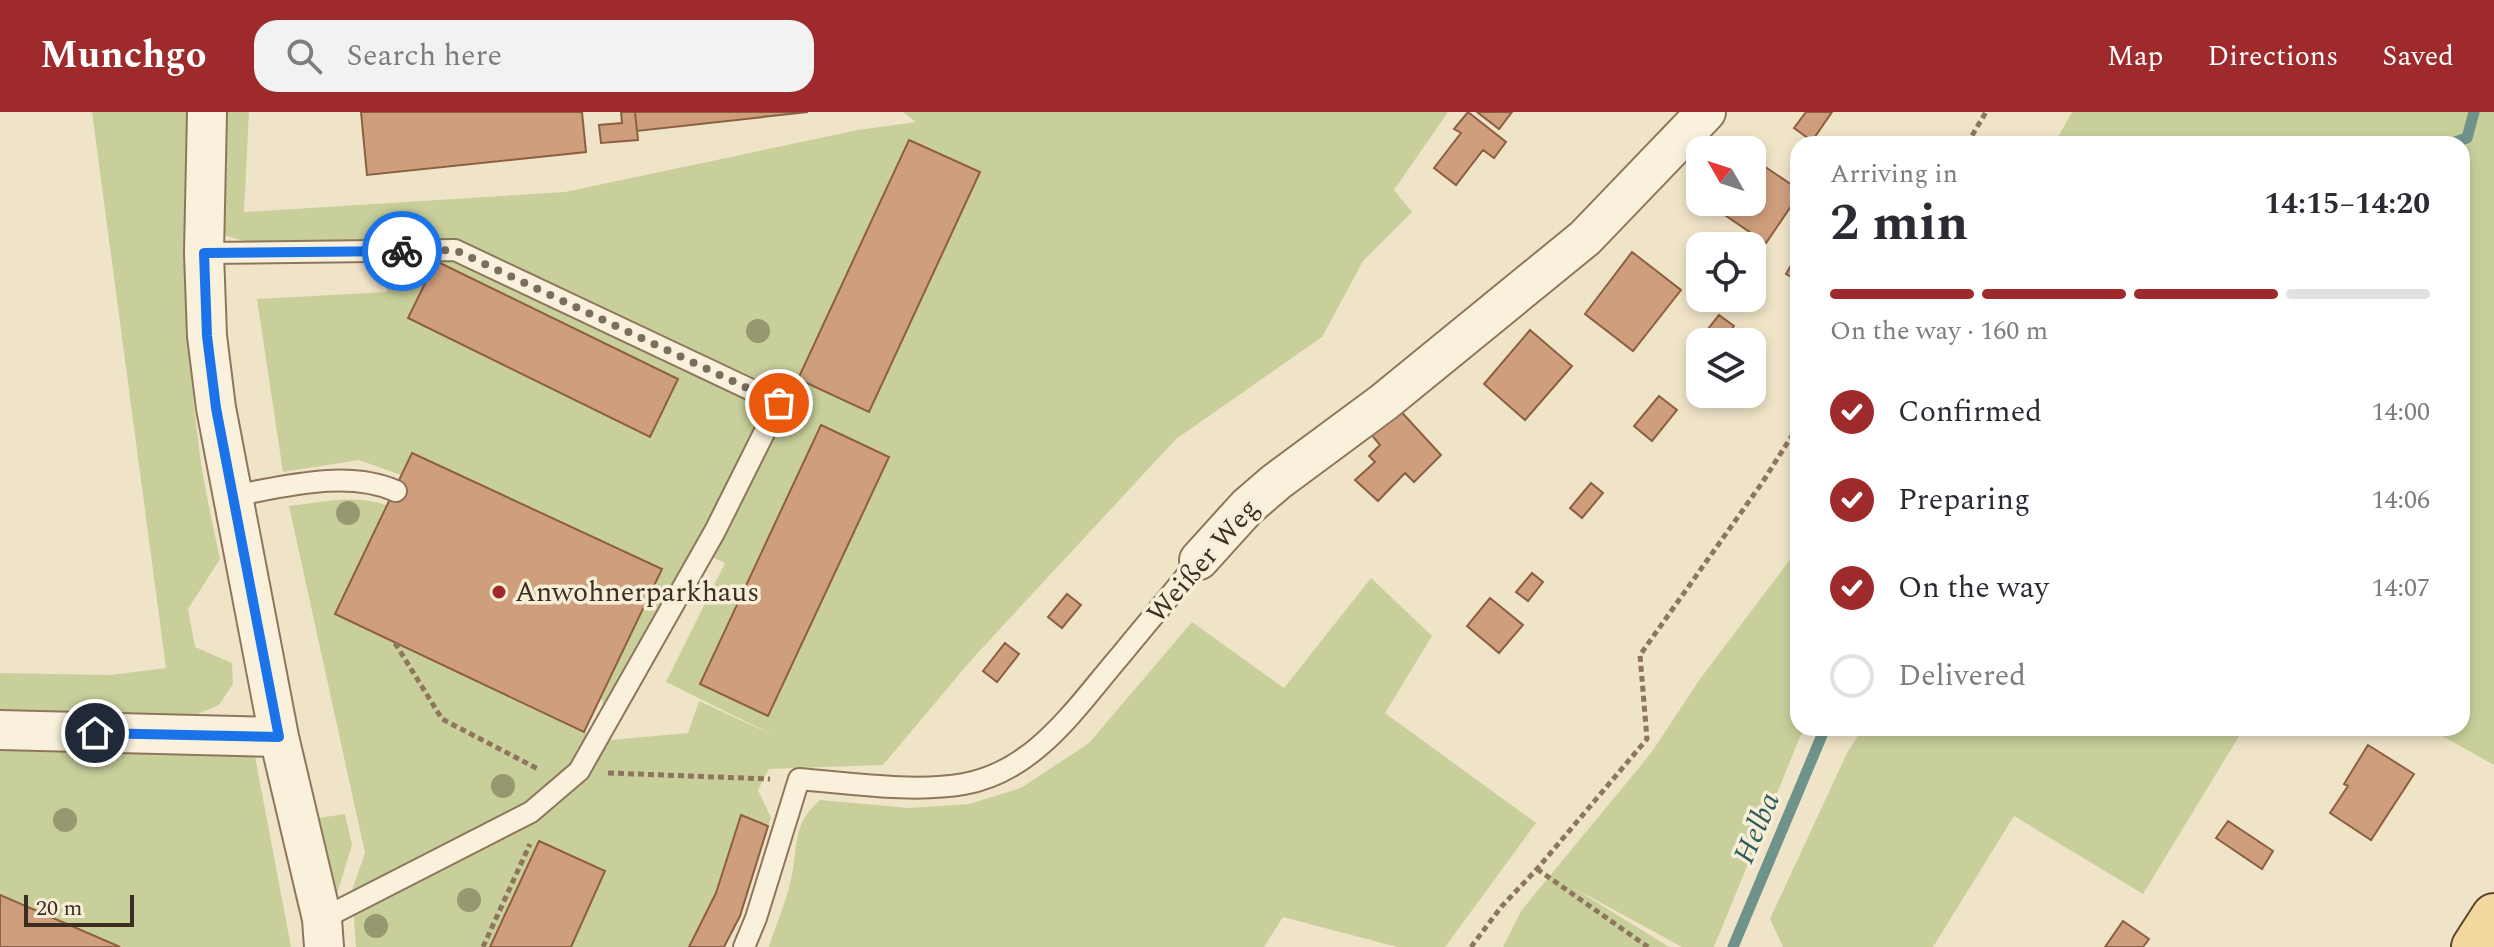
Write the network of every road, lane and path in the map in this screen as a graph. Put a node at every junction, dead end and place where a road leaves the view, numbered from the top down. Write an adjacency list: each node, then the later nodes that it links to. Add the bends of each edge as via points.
1 (207, 112): 5 (street)
2 (1706, 112): 9 (street, Weißer Weg, via 1585,238 1384,402 1276,482)
3 (1986, 112): 4 (path)
4 (1972, 136)
5 (204, 253): 8 (street, via 207,336); 13 (lane, via 455,250 779,403 715,531)
6 (1790, 439): 16 (path, via 1640,655 1647,739)
7 (396, 491): 8 (lane, via 378,483 332,481)
8 (232, 496): 12 (street)
9 (1199, 560): 14 (lane, Weißer Weg, via 1060,729 1003,771 933,788)
10 (395, 643): 15 (path, via 442,719 545,773)
11 (0, 730): 12 (street)
12 (279, 737): 18 (street)
13 (579, 771): 14 (path); 15 (lane)
14 (799, 779): 20 (lane)
15 (555, 790): 18 (lane, via 531,812); 19 (path)
16 (1537, 869): 21 (path); 22 (path)
17 (2494, 916): 23 (main road)
18 (323, 933)
19 (483, 947)
20 (744, 947)
21 (1471, 947)
22 (1648, 947)
23 (2474, 947)

